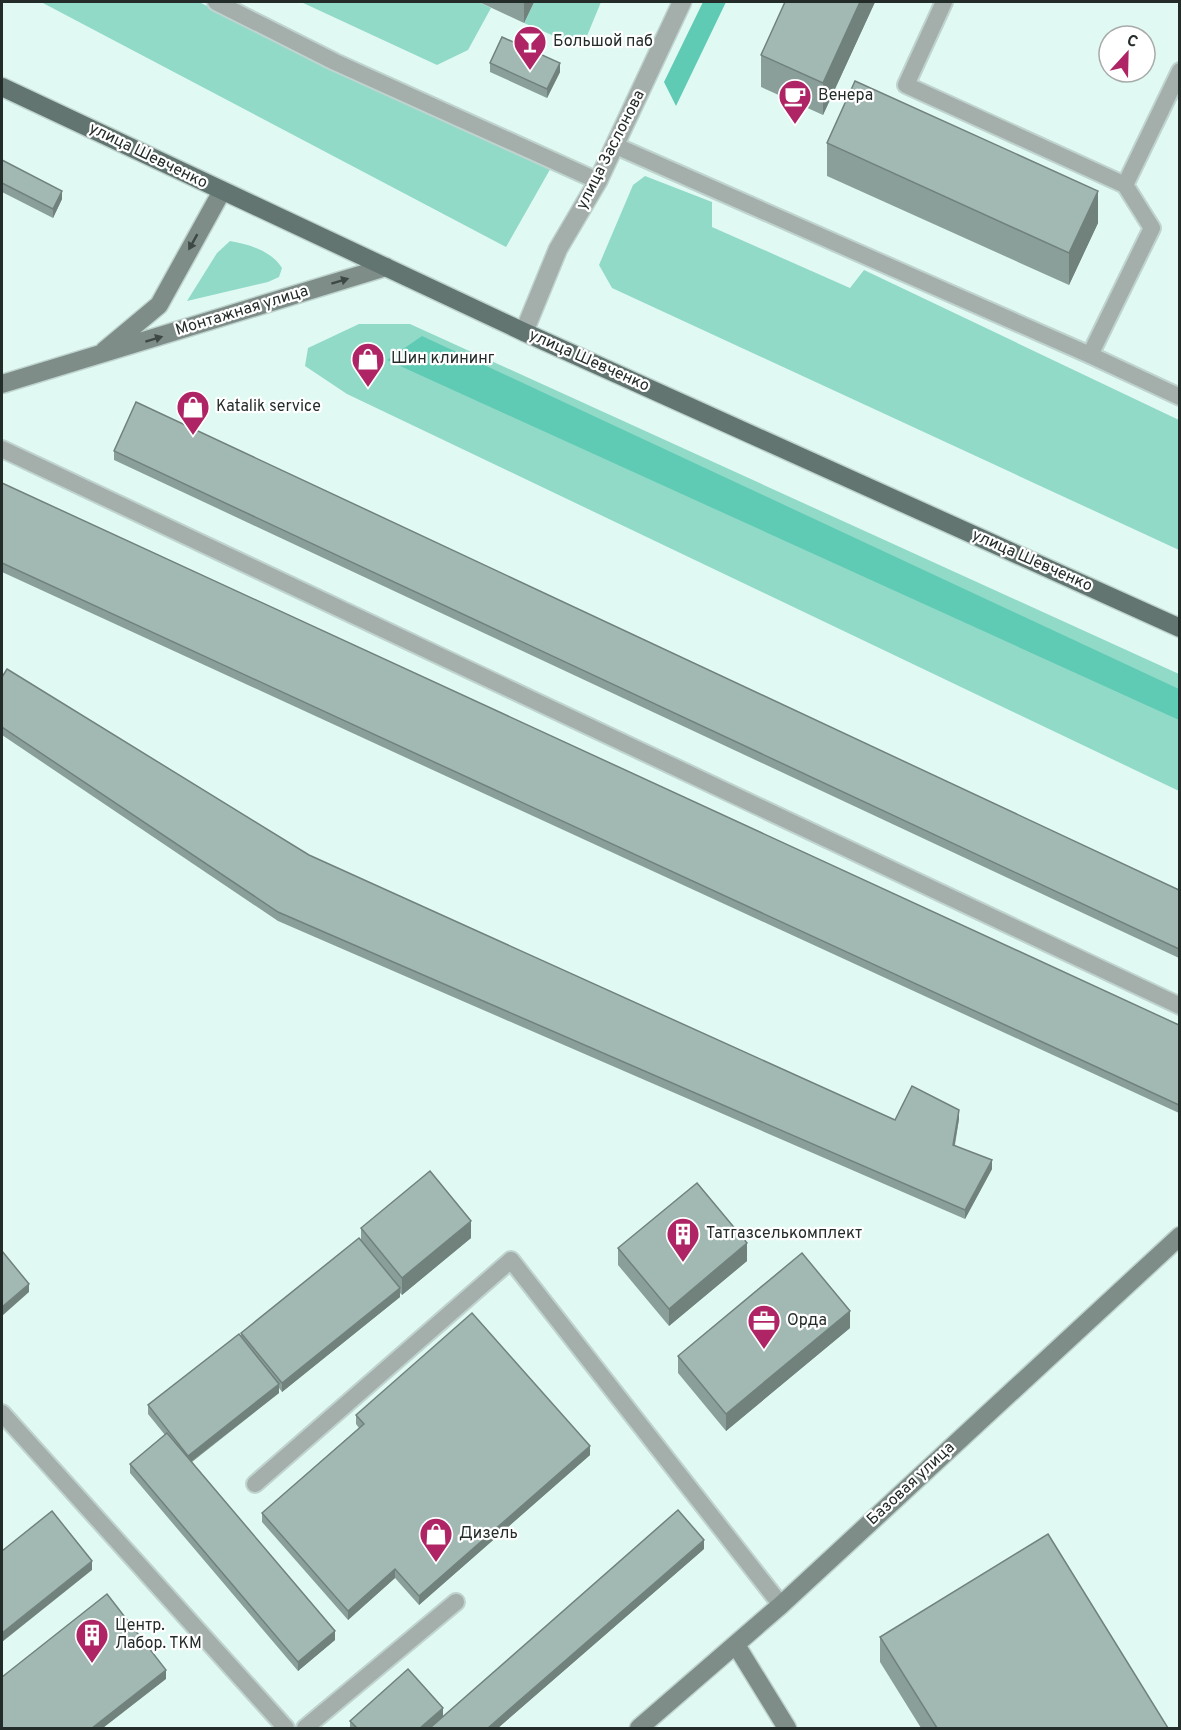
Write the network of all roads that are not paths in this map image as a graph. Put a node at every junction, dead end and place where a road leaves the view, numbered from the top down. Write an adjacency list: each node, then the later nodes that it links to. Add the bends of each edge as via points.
1 (216, 2): 7 (lane, via 346,67)
2 (682, 2): 6 (street, улица Заслонова)
3 (944, 2): 8 (lane, via 906,85)
4 (1179, 70): 8 (lane)
5 (2, 87): 9 (main road, улица Шевченко)
6 (616, 146): 7 (street, улица Заслонова); 12 (lane)
7 (598, 182): 11 (street, улица Заслонова, via 558,249)
8 (1125, 185): 12 (lane, via 1152,228)
9 (222, 191): 10 (main road, улица Шевченко); 13 (street, Монтажная улица, one-way to 13, via 159,305)
10 (386, 267): 11 (main road, улица Шевченко); 13 (street, Монтажная улица, one-way to 10)
11 (524, 332): 17 (main road, улица Шевченко)
12 (1090, 355): 15 (lane)
13 (98, 356): 14 (street, Монтажная улица)
14 (2, 384)
15 (1179, 397)
16 (2, 449): 18 (lane)
17 (1179, 628)
18 (1179, 1006)
19 (1179, 1236): 23 (street, Базовая улица)
20 (2, 1413): 25 (lane)
21 (255, 1484): 23 (lane, via 511,1260)
22 (456, 1602): 26 (lane)
23 (781, 1605): 24 (street, Базовая улица)
24 (736, 1645): 27 (street, Базовая улица); 28 (street)
25 (286, 1728)
26 (305, 1728)
27 (639, 1728)
28 (787, 1728)

